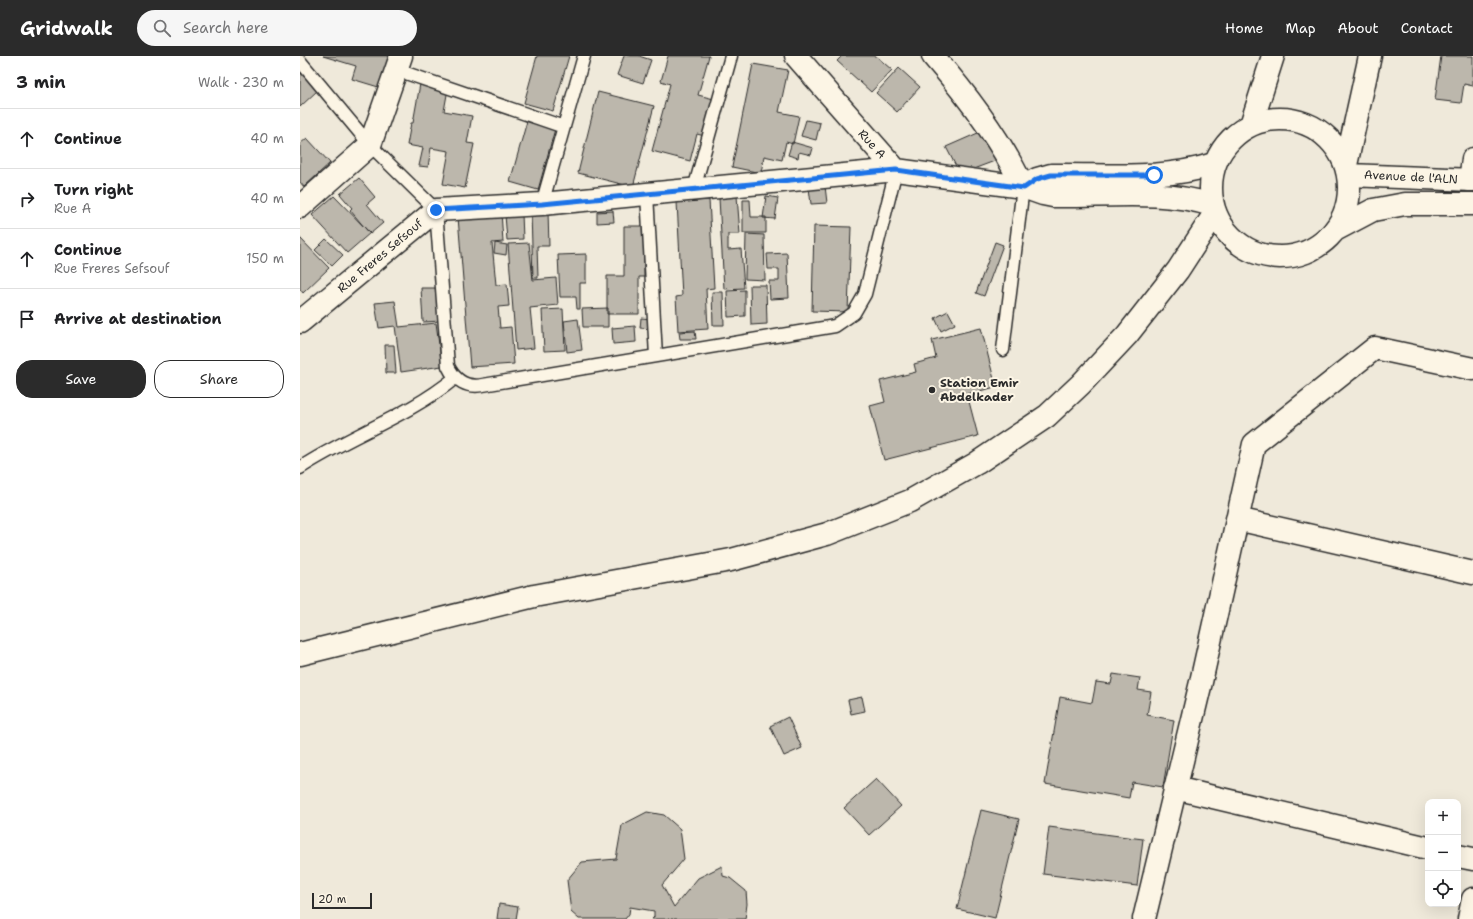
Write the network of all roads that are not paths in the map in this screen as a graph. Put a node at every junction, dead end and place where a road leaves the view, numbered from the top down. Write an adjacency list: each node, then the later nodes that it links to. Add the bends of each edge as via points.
1 (584, 56): 10 (lane)
2 (731, 56): 17 (lane)
3 (796, 56): 13 (main road, Rue A)
4 (933, 56): 16 (main road, via 957,83 1013,165)
5 (1273, 56): 9 (main road)
6 (1370, 56): 14 (main road)
7 (300, 61): 11 (lane)
8 (399, 63): 10 (lane); 11 (main road)
9 (1251, 124): 12 (main road, via 1235,134); 14 (main road, via 1279,118 1294,119 1308,124 1331,140)
10 (564, 127): 19 (lane)
11 (370, 145): 21 (main road); 23 (lane)
12 (1214, 164): 16 (main road, via 1168,174 1051,175 1037,179); 22 (main road, via 1211,178)
13 (896, 170): 16 (main road); 17 (main road); 27 (lane, via 865,294 854,313 845,320 835,326)
14 (1348, 170): 15 (main road, Avenue de l'ALN); 24 (main road, via 1350,193 1346,212)
15 (1472, 173)
16 (1024, 188): 22 (main road, via 1053,196 1171,196 1199,201); 26 (lane)
17 (694, 189): 18 (main road)
18 (647, 194): 19 (main road); 27 (lane)
19 (542, 204): 23 (main road)
20 (1473, 204): 24 (main road, via 1405,204 1373,210)
21 (300, 207)
22 (1214, 209): 24 (main road, via 1222,227 1232,238 1245,248 1274,257 1305,253 1323,243); 33 (main road, via 1178,270 1128,335 1081,384 1046,416 977,462 910,501 827,534 731,560 534,596)
23 (436, 210): 25 (main road, Rue Freres Sefsouf); 29 (lane, via 446,358)
24 (1337, 229)
25 (300, 322)
26 (1003, 350)
27 (656, 356): 29 (lane, via 476,386 468,386)
28 (1473, 369): 31 (main road, via 1375,348 1254,444)
29 (455, 378): 30 (lane, via 437,393 352,437)
30 (300, 468)
31 (1237, 519): 32 (main road); 34 (main road)
32 (1473, 573)
33 (300, 654)
34 (1175, 788): 35 (main road); 39 (main road)
35 (1425, 847)
36 (1461, 857): 37 (main road)
37 (1473, 859)
38 (1473, 899): 40 (main road)
39 (1144, 919)
40 (1469, 919)

